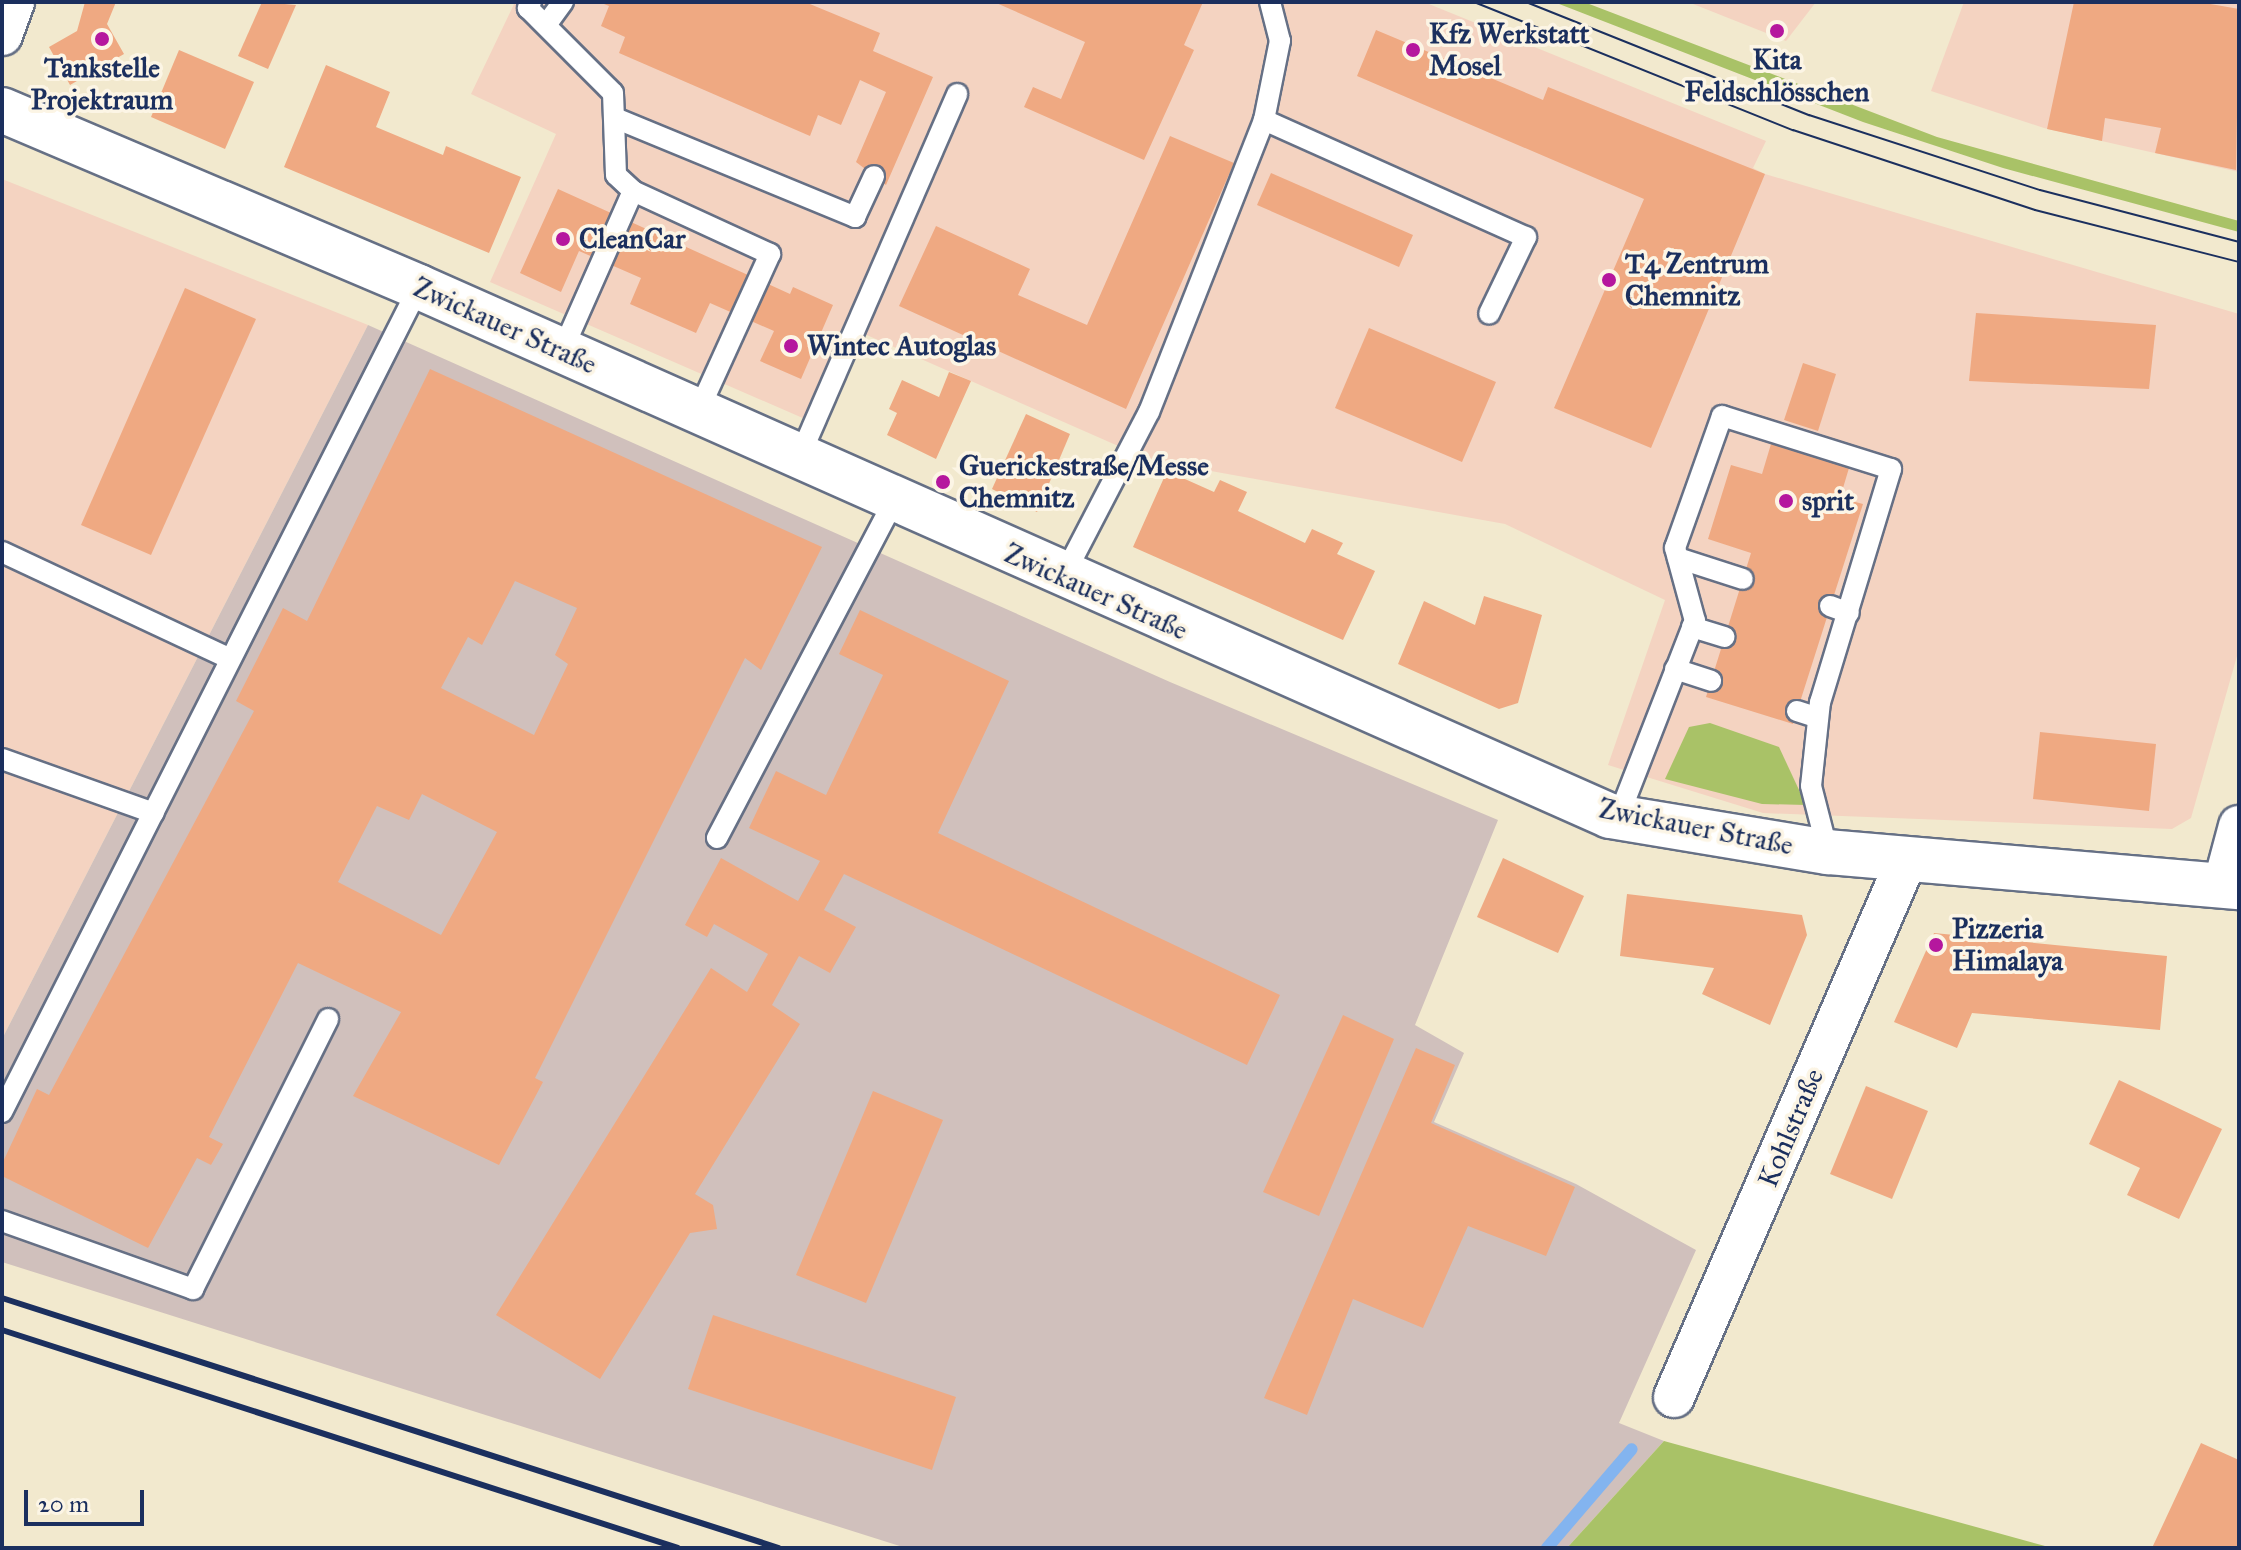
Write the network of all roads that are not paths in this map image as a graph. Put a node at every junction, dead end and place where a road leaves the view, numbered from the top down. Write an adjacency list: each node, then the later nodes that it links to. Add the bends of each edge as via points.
1 (14, 2): 6 (street)
2 (531, 2): 5 (lane, via 528,8)
3 (563, 2): 5 (lane)
4 (1270, 2): 10 (lane, via 1280,41)
5 (546, 25): 9 (lane, via 613,93)
6 (2, 35)
7 (957, 94): 17 (lane)
8 (2, 110): 13 (main road, Zwickauer Straße)
9 (615, 118): 11 (lane, via 855,217); 12 (lane, via 616,175)
10 (1264, 120): 14 (lane, via 1526,237); 21 (lane, via 1149,412)
11 (874, 176)
12 (633, 191): 15 (lane); 16 (lane, via 770,254)
13 (419, 287): 15 (main road, Zwickauer Straße); 25 (lane)
14 (1489, 314)
15 (562, 351): 16 (main road, Zwickauer Straße)
16 (698, 412): 17 (main road, Zwickauer Straße)
17 (799, 458): 18 (main road, Zwickauer Straße)
18 (894, 501): 21 (main road, Zwickauer Straße); 34 (lane)
19 (2, 552): 25 (lane)
20 (1678, 558): 22 (lane); 23 (lane); 29 (lane, via 1675,548 1722,416 1891,469 1820,669)
21 (1063, 577): 32 (main road, Zwickauer Straße)
22 (1743, 579)
23 (1692, 627): 24 (lane); 26 (lane)
24 (1725, 637)
25 (230, 659): 31 (lane)
26 (1675, 669): 27 (lane); 32 (lane)
27 (1711, 681)
28 (1797, 711): 29 (lane)
29 (1818, 718): 35 (lane, via 1811,786)
30 (2, 759): 31 (lane)
31 (154, 813): 39 (lane)
32 (1618, 818): 35 (main road, Zwickauer Straße)
33 (2239, 826): 37 (street)
34 (717, 838)
35 (1828, 852): 36 (main road, Zwickauer Straße)
36 (1907, 859): 37 (main road, Zwickauer Straße); 41 (street, Kohlstraße)
37 (2232, 884)
38 (328, 1019): 40 (lane, via 193,1289)
39 (2, 1112)
40 (2, 1221)
41 (1674, 1397)

